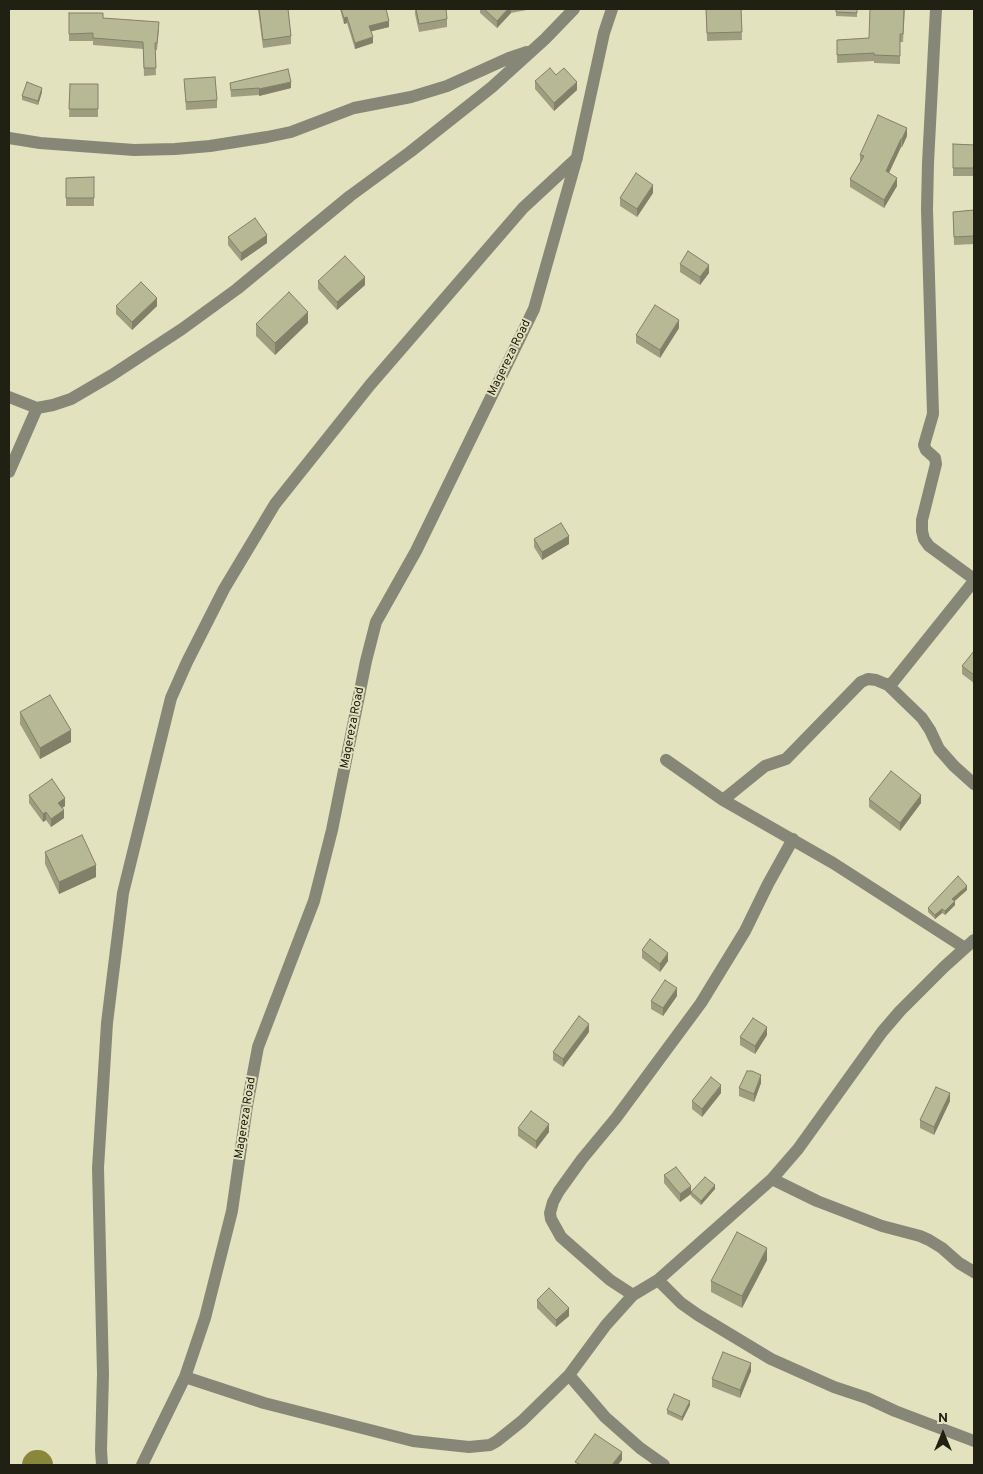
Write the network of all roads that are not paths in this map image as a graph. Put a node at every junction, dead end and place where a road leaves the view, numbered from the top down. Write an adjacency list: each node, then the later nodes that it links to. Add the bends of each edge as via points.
1 (574, 9): 4 (street)
2 (612, 9): 6 (street, Magereza Road)
3 (936, 9): 10 (street, via 927,190 933,414 924,446 936,464 922,531 929,546)
4 (531, 50): 5 (street, via 447,86 354,108 291,132 266,137 201,147 134,150); 8 (street, via 492,88 350,196 237,289 112,375 70,399)
5 (9, 138)
6 (577, 157): 22 (street, Magereza Road, via 534,309 416,552 376,622 314,901 258,1047 232,1211 205,1318); 24 (street, via 523,208 370,385 275,504 224,589 171,698 123,893 107,1023 98,1168 104,1374)
7 (9, 397): 8 (street)
8 (36, 408): 9 (street)
9 (9, 472)
10 (974, 580): 11 (street)
11 (888, 685): 13 (street, via 922,718 939,749); 14 (street, via 868,679 861,682 786,759 765,766)
12 (666, 760): 14 (street)
13 (974, 784)
14 (723, 800): 15 (street)
15 (793, 839): 16 (street); 20 (street, via 745,932 701,1004 553,1202 551,1219 560,1237)
16 (970, 944): 17 (street, via 900,1010)
17 (772, 1179): 18 (street, via 873,1222 924,1238); 19 (street)
18 (974, 1272)
19 (658, 1280): 20 (street); 23 (street, via 698,1315 770,1359)
20 (633, 1295): 21 (street)
21 (569, 1375): 22 (street, via 502,1437 490,1445 469,1447 413,1440 264,1403); 26 (street, via 605,1417)
22 (185, 1377): 25 (street, Magereza Road)
23 (974, 1441)
24 (102, 1465)
25 (142, 1465)
26 (664, 1465)

